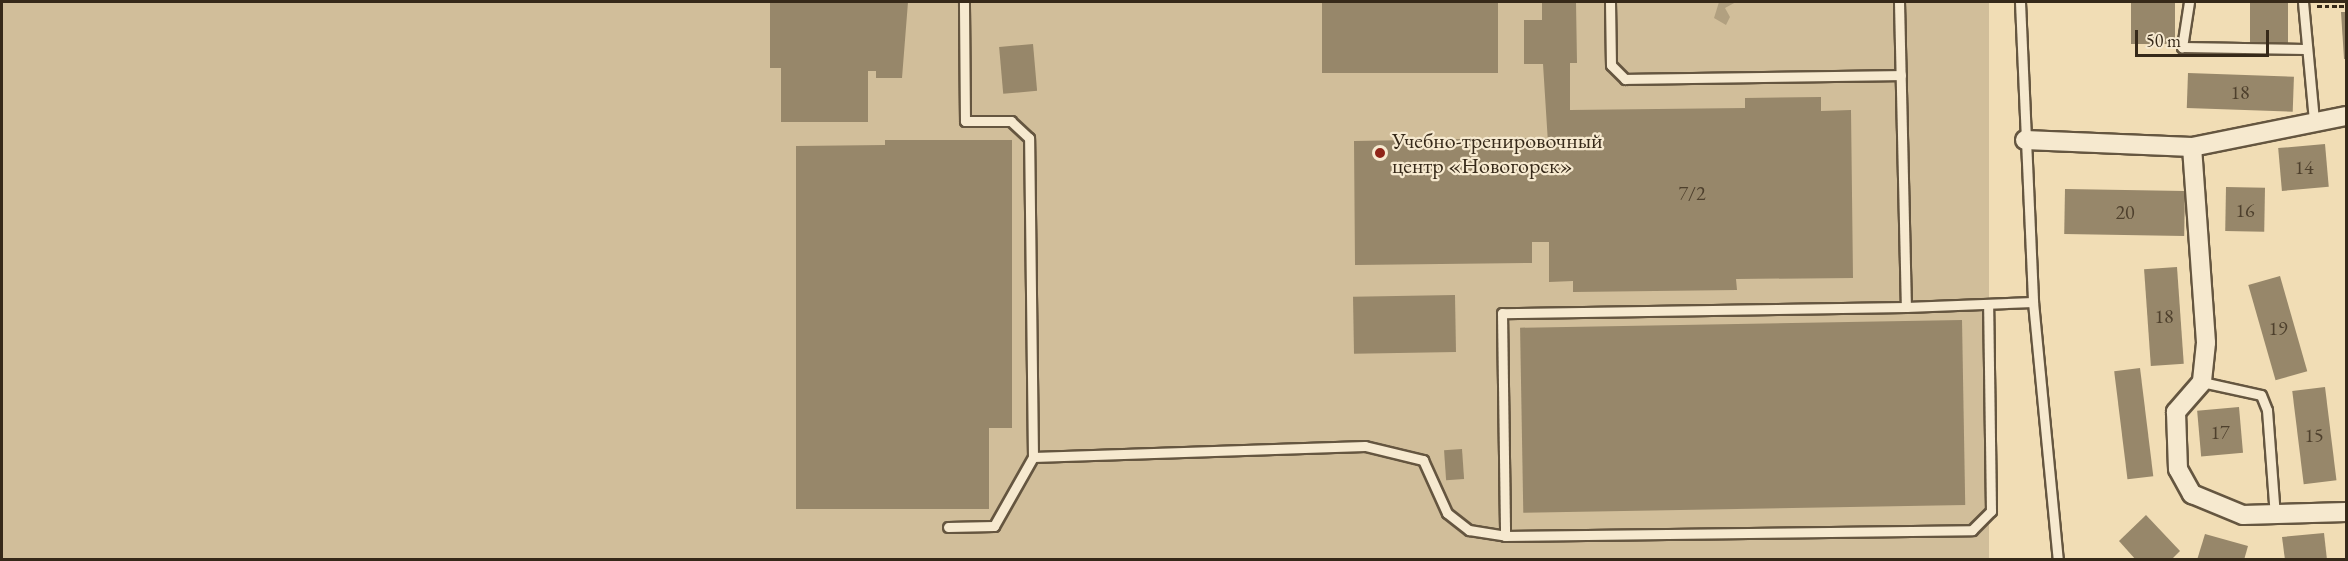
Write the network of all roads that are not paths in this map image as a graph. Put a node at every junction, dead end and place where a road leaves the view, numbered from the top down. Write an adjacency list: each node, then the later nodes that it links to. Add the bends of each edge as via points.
1 (964, 2): 17 (lane, via 965,121 1011,121 1029,138)
2 (1610, 2): 8 (lane, via 1611,65 1625,78)
3 (1899, 2): 8 (lane)
4 (2020, 2): 11 (lane)
5 (2188, 2): 7 (lane, via 2182,47)
6 (2303, 4): 7 (lane)
7 (2305, 49): 10 (lane)
8 (1901, 75): 15 (lane)
9 (2346, 116): 10 (street)
10 (2314, 120): 12 (street)
11 (2025, 140): 12 (street); 13 (lane)
12 (2192, 147): 16 (street, via 2206,343)
13 (2033, 302): 14 (lane); 22 (lane)
14 (1988, 305): 15 (lane); 21 (lane, via 1991,511 1972,530)
15 (1906, 307): 21 (lane, via 1502,313)
16 (2202, 382): 19 (lane, via 2261,395 2267,410); 19 (street, via 2188,392 2173,429 2178,469 2192,494 2212,507)
17 (1033, 457): 20 (lane, via 994,526); 21 (lane, via 1365,446 1423,460 1447,513 1469,530)
18 (2346, 512): 19 (street)
19 (2275, 516)
20 (948, 527)
21 (1505, 536)
22 (2058, 560)

